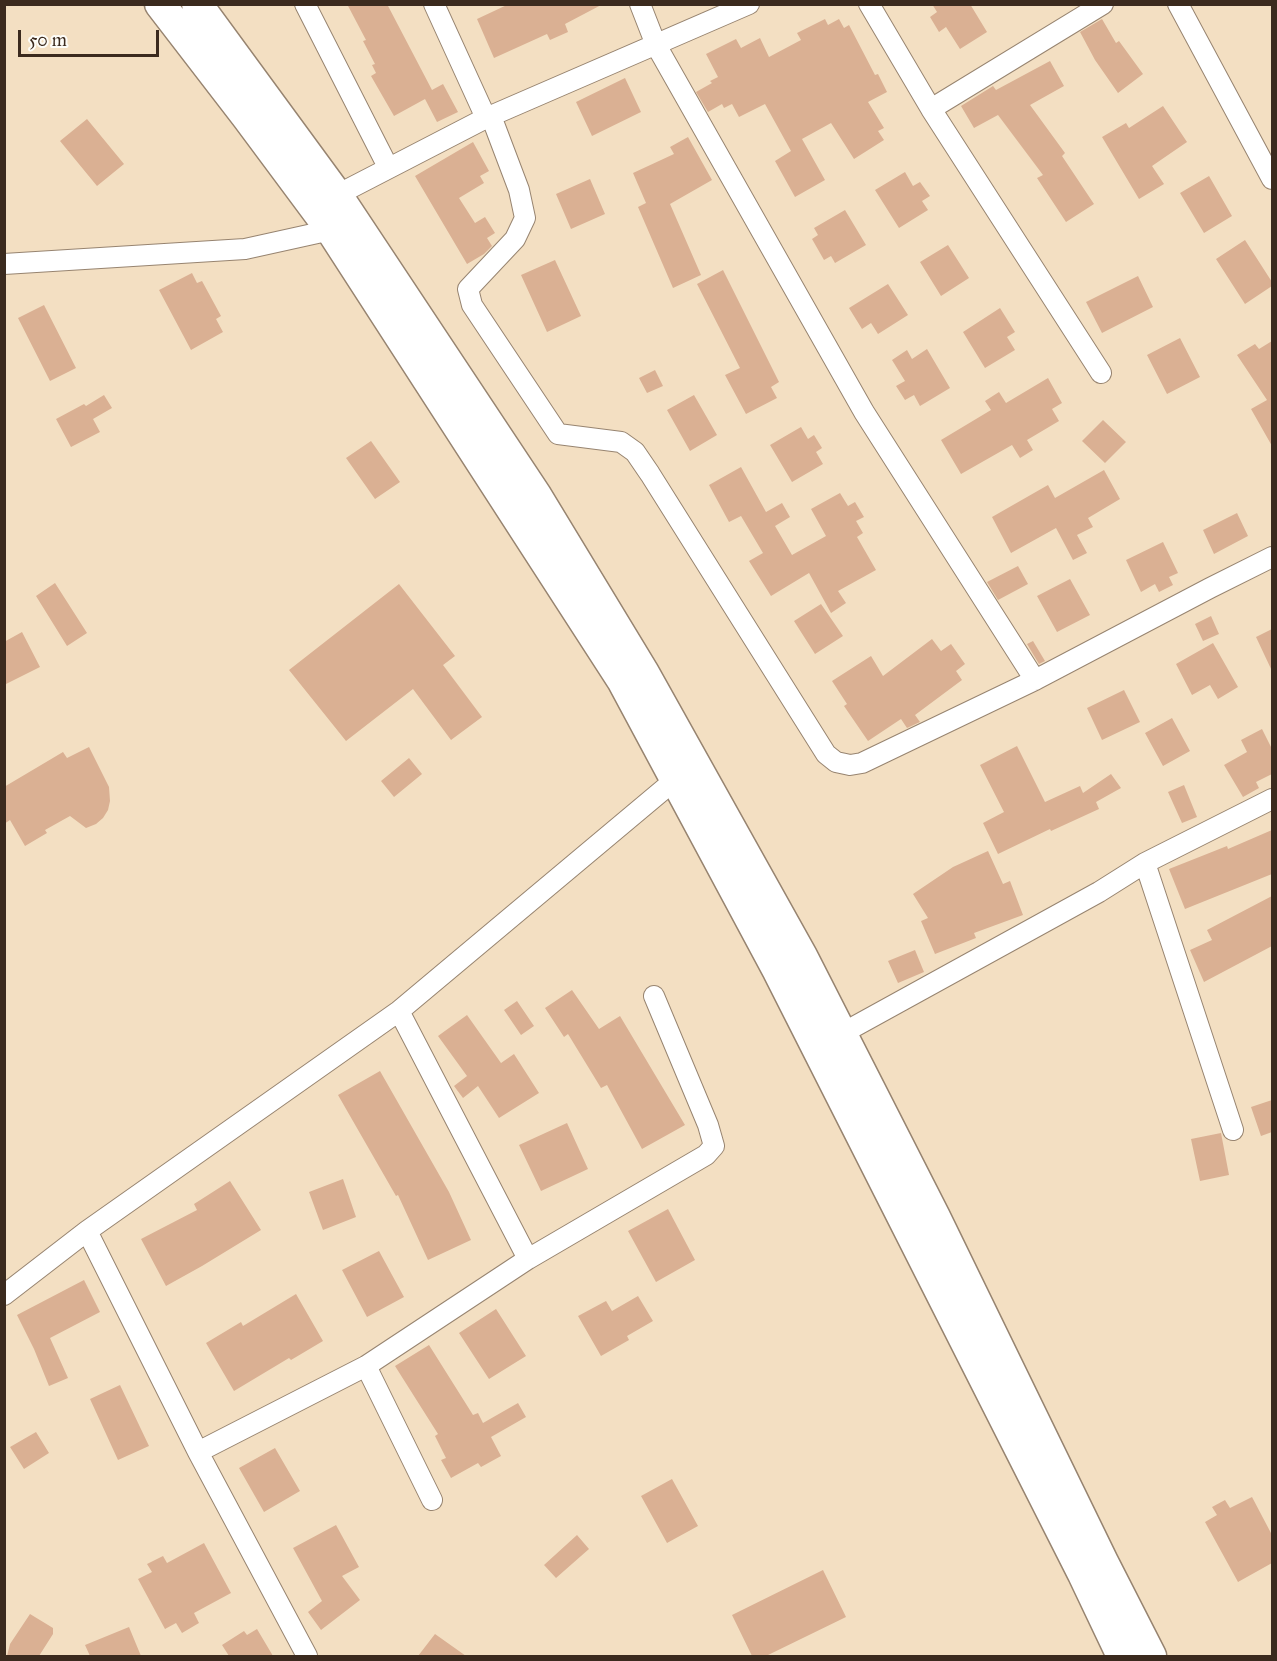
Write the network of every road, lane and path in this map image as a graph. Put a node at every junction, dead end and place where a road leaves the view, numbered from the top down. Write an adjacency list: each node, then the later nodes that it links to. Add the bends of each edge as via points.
1 (160, 4): 16 (highway)
2 (197, 4): 15 (highway)
3 (305, 4): 13 (street)
4 (434, 4): 12 (street)
5 (640, 4): 10 (street)
6 (749, 4): 10 (street)
7 (869, 4): 11 (street)
8 (1103, 4): 11 (street)
9 (1178, 4): 14 (street)
10 (656, 45): 12 (street); 20 (street, via 864,412)
11 (931, 109): 18 (street)
12 (489, 117): 13 (street); 20 (street, via 519,190 525,218 515,238 468,290 472,305 558,434 621,442 635,452 826,754 836,762 862,763)
13 (388, 167): 15 (street)
14 (1272, 179)
15 (337, 195): 26 (highway, via 536,495 644,673 802,956)
16 (331, 230): 17 (street, via 245,249); 21 (highway, via 622,680)
17 (4, 264)
18 (1101, 373)
19 (1272, 558): 20 (street)
20 (1035, 680)
21 (676, 779): 25 (street); 35 (highway, via 778,971 1083,1575)
22 (1272, 799): 23 (street)
23 (1145, 863): 26 (street); 27 (street)
24 (654, 996): 29 (street, via 714,1146 706,1155)
25 (399, 1011): 28 (street); 29 (street)
26 (841, 1034): 35 (highway, via 935,1217 1103,1563)
27 (1233, 1130)
28 (87, 1231): 30 (street); 32 (street)
29 (528, 1260): 31 (street)
30 (4, 1294)
31 (366, 1366): 32 (street); 33 (street)
32 (198, 1452): 34 (street)
33 (432, 1500)
34 (307, 1656)
35 (1142, 1656)

